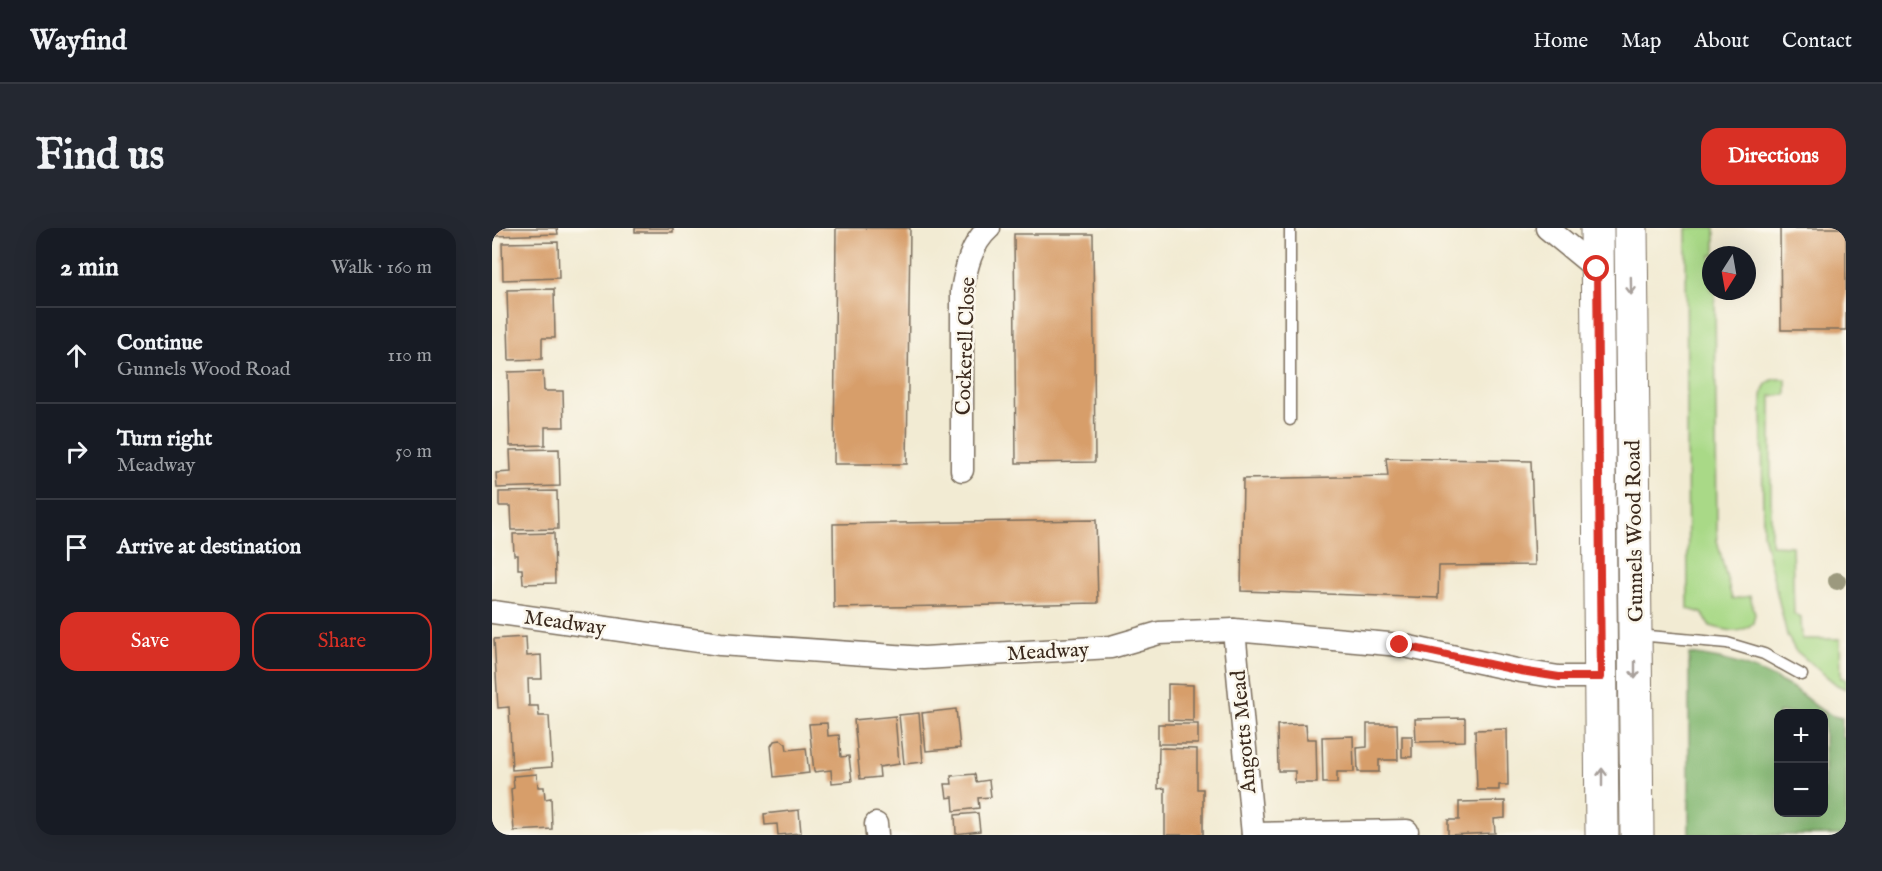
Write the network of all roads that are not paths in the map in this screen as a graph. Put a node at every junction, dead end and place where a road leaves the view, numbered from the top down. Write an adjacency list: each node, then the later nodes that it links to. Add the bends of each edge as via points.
1 (989, 228): 8 (street, Cockerell Close, via 974,248 962,291)
2 (1290, 228): 7 (lane)
3 (1547, 228): 6 (street)
4 (1597, 228): 6 (main road, Gunnels Wood Road)
5 (1630, 228): 11 (main road, Gunnels Wood Road, one-way to 11)
6 (1597, 269): 13 (main road, Gunnels Wood Road)
7 (1290, 420)
8 (962, 470)
9 (493, 612): 10 (street, Meadway, via 720,644 924,658 1111,647 1159,633)
10 (1234, 630): 13 (street, Meadway, via 1400,645 1521,671 1559,677); 15 (street, Angotts Mead)
11 (1635, 634): 12 (lane, via 1727,643 1764,654); 17 (main road, Gunnels Wood Road, one-way to 17)
12 (1802, 675)
13 (1601, 677): 16 (main road, Gunnels Wood Road, one-way to 13)
14 (1407, 831): 15 (street, Angotts Mead)
15 (1253, 834)
16 (1602, 835)
17 (1636, 835)

